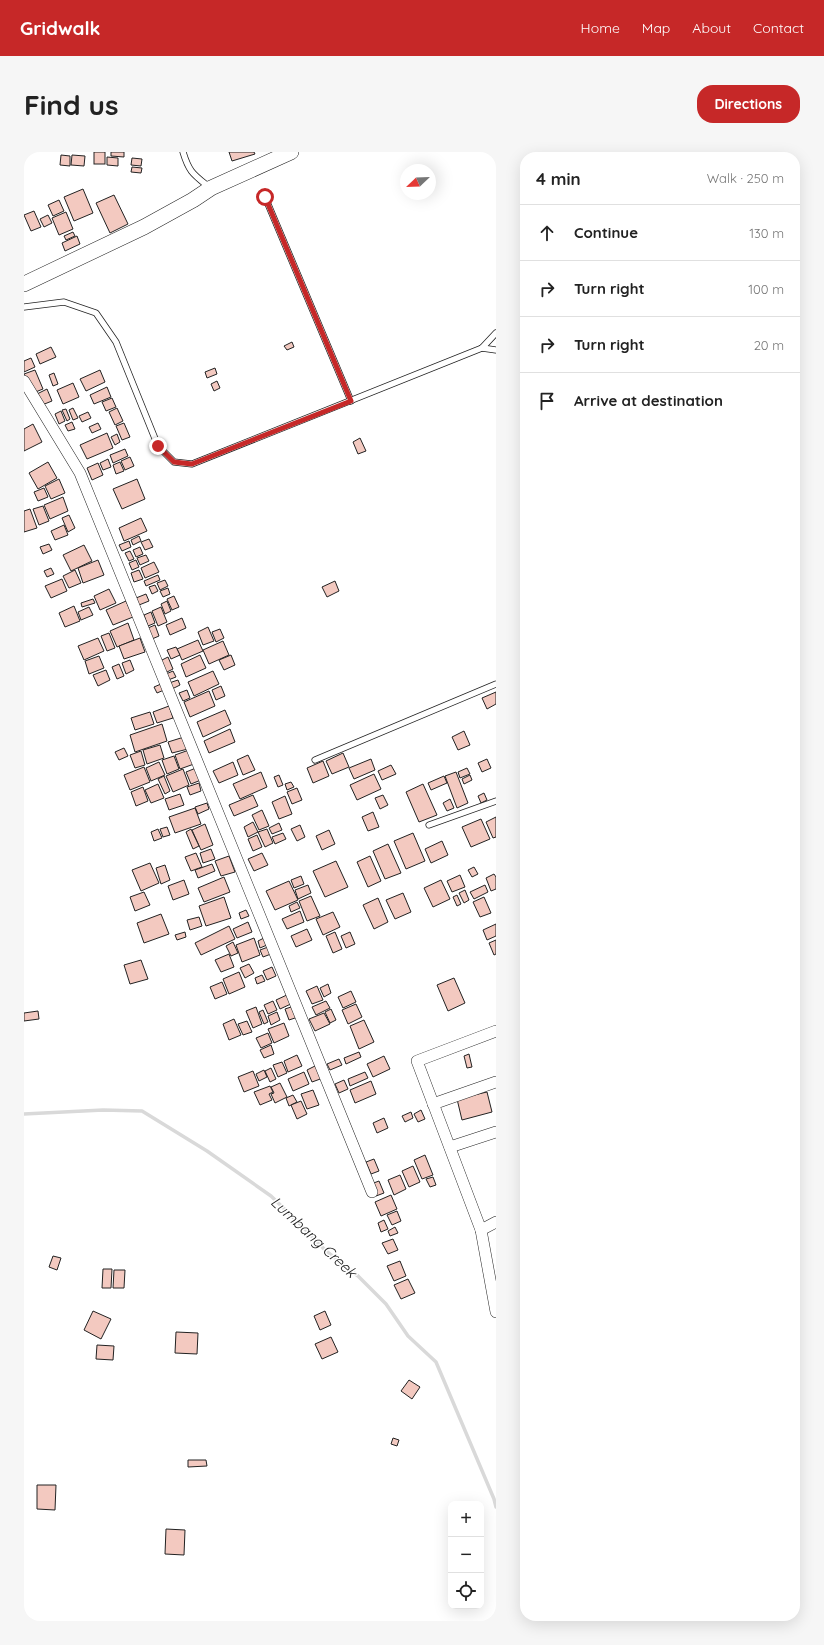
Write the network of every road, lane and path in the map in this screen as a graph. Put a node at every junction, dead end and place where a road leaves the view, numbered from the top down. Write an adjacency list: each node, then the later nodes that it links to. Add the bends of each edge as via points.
1 (183, 152): 3 (lane, via 191,172)
2 (287, 153): 3 (street)
3 (211, 188): 5 (street, via 144,228)
4 (265, 197): 11 (lane)
5 (24, 284)
6 (24, 307): 11 (lane, via 64,302 96,313 116,342 158,446 174,462 192,464)
7 (496, 333): 8 (lane)
8 (482, 348): 9 (lane); 11 (lane)
9 (496, 350)
10 (24, 381): 21 (street, via 80,473)
11 (351, 401)
12 (496, 684): 13 (lane)
13 (315, 760)
14 (496, 801): 15 (lane)
15 (428, 825)
16 (496, 1031): 18 (street, via 417,1061)
17 (496, 1082): 18 (street)
18 (433, 1104): 20 (street)
19 (496, 1132): 20 (street)
20 (450, 1147): 23 (street)
21 (372, 1192)
22 (496, 1222): 23 (street)
23 (482, 1230): 24 (street)
24 (496, 1312)

